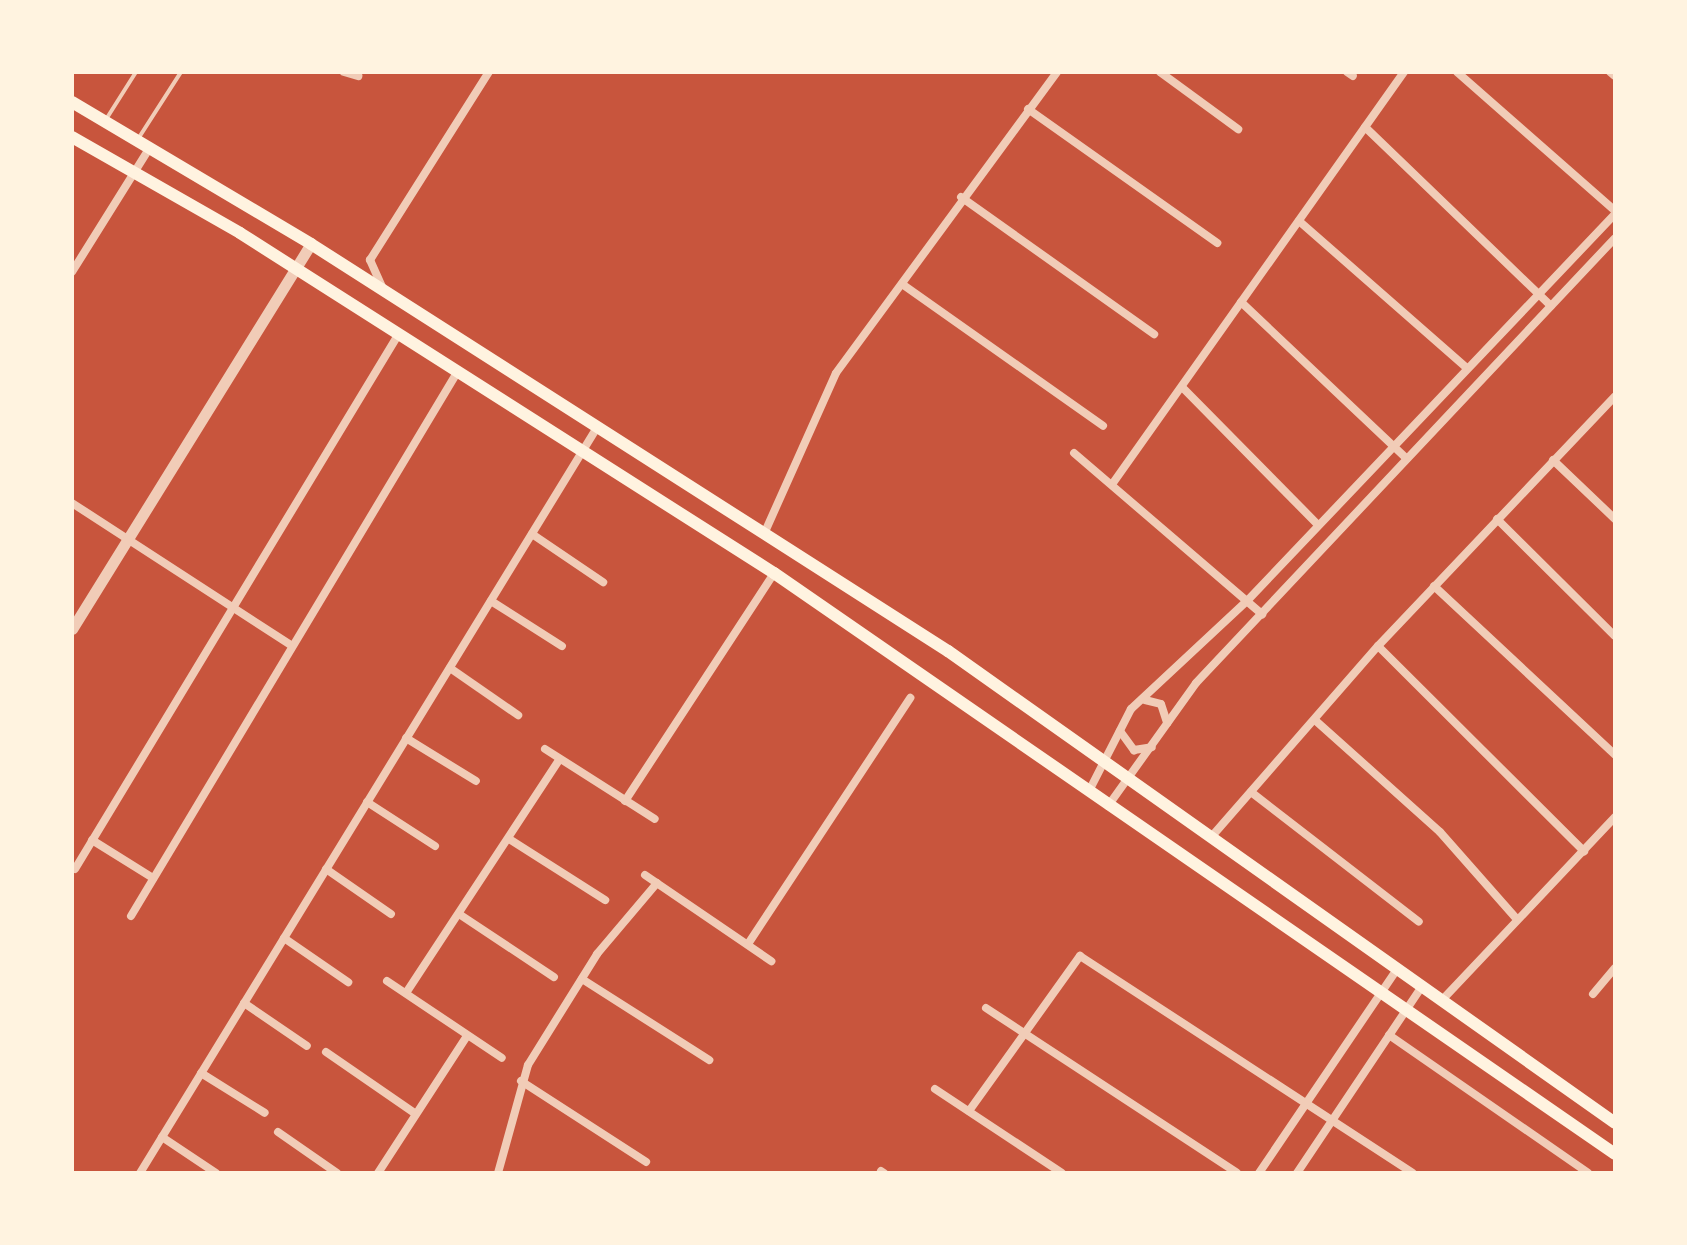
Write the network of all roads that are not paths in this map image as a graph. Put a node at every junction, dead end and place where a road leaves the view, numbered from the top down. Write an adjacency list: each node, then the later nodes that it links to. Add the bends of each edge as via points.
1 (136, 72): 14 (lane)
2 (181, 72): 18 (lane)
3 (344, 72): 10 (street)
4 (489, 72): 29 (street, via 370,260)
5 (1057, 72): 13 (street)
6 (1160, 72): 16 (street)
7 (1404, 72): 15 (street)
8 (1457, 72): 21 (street)
9 (1610, 72): 11 (street)
10 (358, 76)
11 (1615, 76)
12 (72, 102): 14 (main road)
13 (1028, 109): 20 (street); 24 (street)
14 (105, 121): 18 (main road)
15 (1365, 127): 22 (street); 30 (street)
16 (1238, 129)
17 (72, 137): 19 (main road)
18 (145, 142): 19 (street); 25 (main road)
19 (135, 171): 26 (main road); 27 (street)
20 (961, 197): 28 (street); 33 (street)
21 (1615, 212): 30 (street)
22 (1299, 221): 31 (street); 35 (street)
23 (1615, 238): 32 (street)
24 (1217, 243)
25 (311, 244): 26 (street); 29 (main road)
26 (295, 268): 34 (main road); 53 (street)
27 (72, 272)
28 (902, 284): 40 (street); 52 (street, via 824,393)
29 (385, 293): 39 (main road)
30 (1540, 296): 32 (street); 35 (street)
31 (1241, 302): 37 (street); 41 (street)
32 (1551, 306): 44 (street)
33 (1154, 334)
34 (398, 335): 36 (main road); 59 (street)
35 (1467, 368): 41 (street)
36 (458, 371): 42 (main road); 63 (street)
37 (1183, 388): 46 (street); 50 (street)
38 (1615, 396): 45 (street)
39 (598, 426): 42 (street); 52 (main road)
40 (1103, 426)
41 (1393, 445): 44 (street); 50 (street)
42 (584, 449): 51 (street); 54 (main road)
43 (1074, 453): 46 (street)
44 (1407, 459): 60 (street)
45 (1553, 460): 48 (street); 49 (street)
46 (1113, 483): 58 (street)
47 (72, 503): 53 (street)
48 (1497, 519): 56 (street); 62 (street)
49 (1615, 519)
50 (1318, 525): 58 (street)
51 (532, 534): 55 (street); 57 (street)
52 (764, 534): 78 (main road)
53 (126, 542): 59 (street); 61 (street)
54 (774, 573): 81 (main road); 83 (street)
55 (603, 582)
56 (1434, 586): 65 (street); 76 (street)
57 (491, 601): 64 (street); 66 (street)
58 (1247, 601): 60 (street); 68 (street)
59 (232, 610): 63 (street); 90 (street)
60 (1262, 614): 71 (street, via 1196,683)
61 (72, 629)
62 (1615, 636)
63 (292, 646): 96 (street)
64 (562, 646)
65 (1378, 646): 70 (street); 92 (street)
66 (450, 668): 69 (street); 73 (street)
67 (910, 698): 105 (street)
68 (1144, 700): 71 (street, via 1161,704); 72 (street)
69 (518, 715)
70 (1316, 721): 82 (street); 102 (street, via 1440,832)
71 (1167, 728): 74 (street)
72 (1120, 731): 74 (street, via 1134,750); 78 (street)
73 (406, 738): 80 (street); 84 (street)
74 (1152, 747): 79 (street)
75 (545, 749): 77 (street)
76 (1615, 755)
77 (560, 759): 83 (street); 89 (street)
78 (1107, 761): 79 (main road); 81 (street)
79 (1130, 777): 85 (street); 88 (main road)
80 (476, 781)
81 (1089, 791): 85 (main road)
82 (1251, 792): 88 (street); 103 (street)
83 (625, 801): 87 (street)
84 (367, 802): 91 (street); 94 (street)
85 (1108, 806): 116 (main road)
86 (1615, 817): 92 (street)
87 (655, 819)
88 (1213, 835): 107 (main road)
89 (509, 839): 98 (street); 100 (street)
90 (92, 840): 93 (street); 96 (street)
91 (435, 846)
92 (1584, 851): 102 (street, via 1529,912)
93 (75, 869)
94 (326, 869): 99 (street); 104 (street)
95 (645, 875): 97 (street)
96 (153, 878): 101 (street)
97 (657, 883): 105 (street); 110 (street)
98 (605, 900)
99 (391, 914)
100 (459, 914): 109 (street); 114 (street)
101 (131, 916)
102 (1515, 917): 117 (street)
103 (1419, 922)
104 (284, 938): 112 (street); 118 (street)
105 (748, 944): 106 (street)
106 (771, 961)
107 (1398, 967): 113 (main road); 116 (street)
108 (1615, 968): 115 (street)
109 (554, 977)
110 (582, 979): 127 (street); 129 (street)
111 (387, 981): 114 (street)
112 (348, 982)
113 (1423, 985): 117 (main road); 120 (street)
114 (406, 993): 123 (street)
115 (1593, 994)
116 (1378, 997): 120 (main road); 131 (street)
117 (1443, 999): 136 (main road)
118 (244, 1003): 124 (street); 128 (street)
119 (986, 1008): 121 (street)
120 (1403, 1014): 122 (street); 139 (main road)
121 (1023, 1032): 131 (street, via 1080,956); 132 (street); 147 (street)
122 (1389, 1035): 135 (street); 151 (street)
123 (467, 1036): 126 (street); 134 (street)
124 (307, 1046)
125 (326, 1052): 134 (street)
126 (502, 1058)
127 (709, 1060)
128 (201, 1073): 133 (street); 138 (street)
129 (521, 1081): 140 (street); 145 (street)
130 (935, 1089): 132 (street)
131 (1307, 1103): 135 (street); 148 (street)
132 (969, 1111): 146 (street)
133 (265, 1113)
134 (416, 1114): 144 (street)
135 (1333, 1120): 149 (street); 150 (street)
136 (1615, 1123)
137 (278, 1132): 143 (street)
138 (162, 1137): 141 (street); 142 (street)
139 (1615, 1154)
140 (646, 1162)
141 (140, 1173)
142 (216, 1173)
143 (337, 1173)
144 (378, 1173)
145 (500, 1173)
146 (1062, 1173)
147 (1237, 1173)
148 (1259, 1173)
149 (1297, 1173)
150 (1413, 1173)
151 (1588, 1173)

